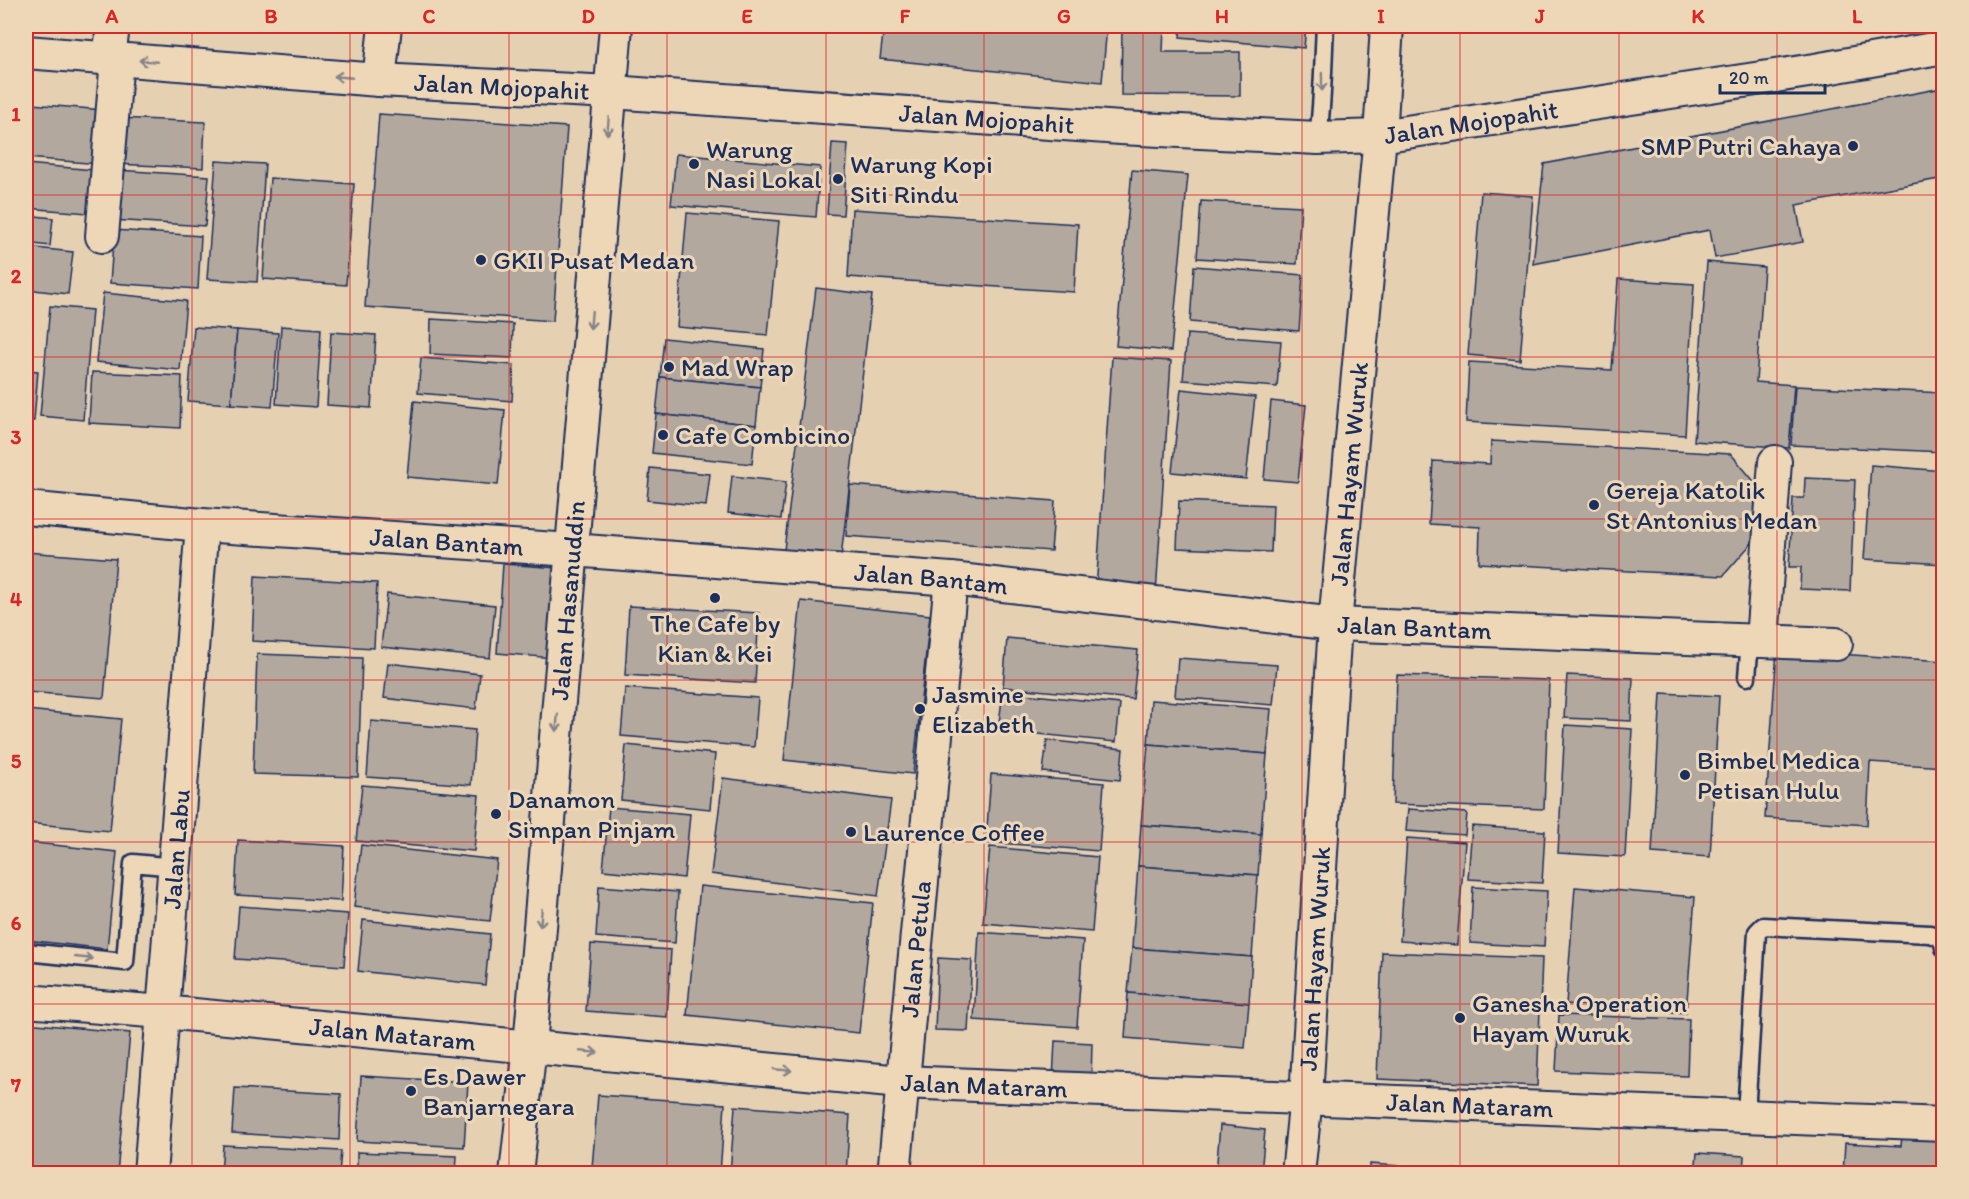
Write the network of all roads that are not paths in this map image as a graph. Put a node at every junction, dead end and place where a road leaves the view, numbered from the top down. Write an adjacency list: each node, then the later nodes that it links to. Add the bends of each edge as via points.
1 (113, 26): 8 (street)
2 (385, 26): 9 (street)
3 (616, 26): 10 (street, Jalan Hasanuddin)
4 (1325, 26): 12 (lane, one-way to 12)
5 (1387, 26): 11 (street, Jalan Hayam Wuruk)
6 (1944, 47): 11 (street, Jalan Mojopahit)
7 (26, 52): 8 (street, Jalan Mojopahit)
8 (113, 59): 9 (street, Jalan Mojopahit, one-way to 8); 13 (street)
9 (379, 80): 10 (street, Jalan Mojopahit)
10 (611, 92): 12 (street, Jalan Mojopahit); 17 (street, Jalan Hasanuddin, one-way to 17)
11 (1380, 136): 12 (street, Jalan Mojopahit); 19 (street, Jalan Hayam Wuruk)
12 (1318, 138)
13 (102, 236)
14 (1775, 462): 20 (street)
15 (26, 508): 16 (street, Jalan Bantam)
16 (202, 525): 17 (street, Jalan Bantam); 23 (street, Jalan Labu)
17 (572, 550): 18 (street, Jalan Bantam); 28 (street, Jalan Hasanuddin, one-way to 28)
18 (951, 579): 19 (street, Jalan Bantam); 29 (street, Jalan Petula)
19 (1335, 624): 20 (street, Jalan Bantam); 30 (street, Jalan Hayam Wuruk)
20 (1756, 641): 21 (street, Jalan Bantam); 22 (lane)
21 (1836, 644)
22 (1747, 677)
23 (175, 867): 25 (lane, one-way to 23, via 125,962 133,863); 27 (street, Jalan Labu)
24 (1944, 948): 31 (lane, via 1938,936 1930,934 1763,926 1757,932)
25 (26, 952)
26 (26, 1001): 27 (street, Jalan Mataram)
27 (163, 1012): 28 (street, Jalan Mataram); 33 (street, Jalan Labu)
28 (530, 1047): 29 (street, Jalan Mataram, one-way to 29); 34 (street, Jalan Hasanuddin)
29 (901, 1082): 30 (street, Jalan Mataram); 35 (street, Jalan Petula)
30 (1306, 1096): 31 (street, Jalan Mataram); 36 (street, Jalan Hayam Wuruk)
31 (1746, 1116): 32 (street, Jalan Mataram)
32 (1944, 1124)
33 (150, 1173)
34 (516, 1173)
35 (894, 1173)
36 (1298, 1173)

